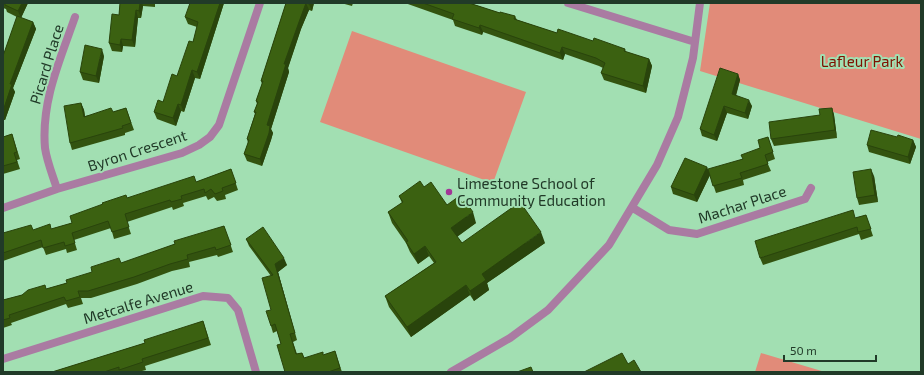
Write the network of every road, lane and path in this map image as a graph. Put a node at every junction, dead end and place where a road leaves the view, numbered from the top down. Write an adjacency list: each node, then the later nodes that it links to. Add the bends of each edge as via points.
1 (260, 3): 7 (street, Byron Crescent, via 227,105 219,125 210,137 182,153)
2 (568, 3): 5 (street)
3 (700, 3): 5 (street)
4 (75, 17): 7 (street, Picard Place, via 48,94 44,124 46,150)
5 (695, 42): 9 (street, via 678,117 657,165)
6 (811, 188): 9 (street, Machar Place, via 805,199 697,234 669,230)
7 (57, 190): 8 (street, Byron Crescent)
8 (3, 208)
9 (633, 208): 12 (street, via 609,245 548,310 510,338)
10 (3, 359): 11 (street, Metcalfe Avenue, via 209,296 228,298 238,310)
11 (256, 372)
12 (451, 372)

